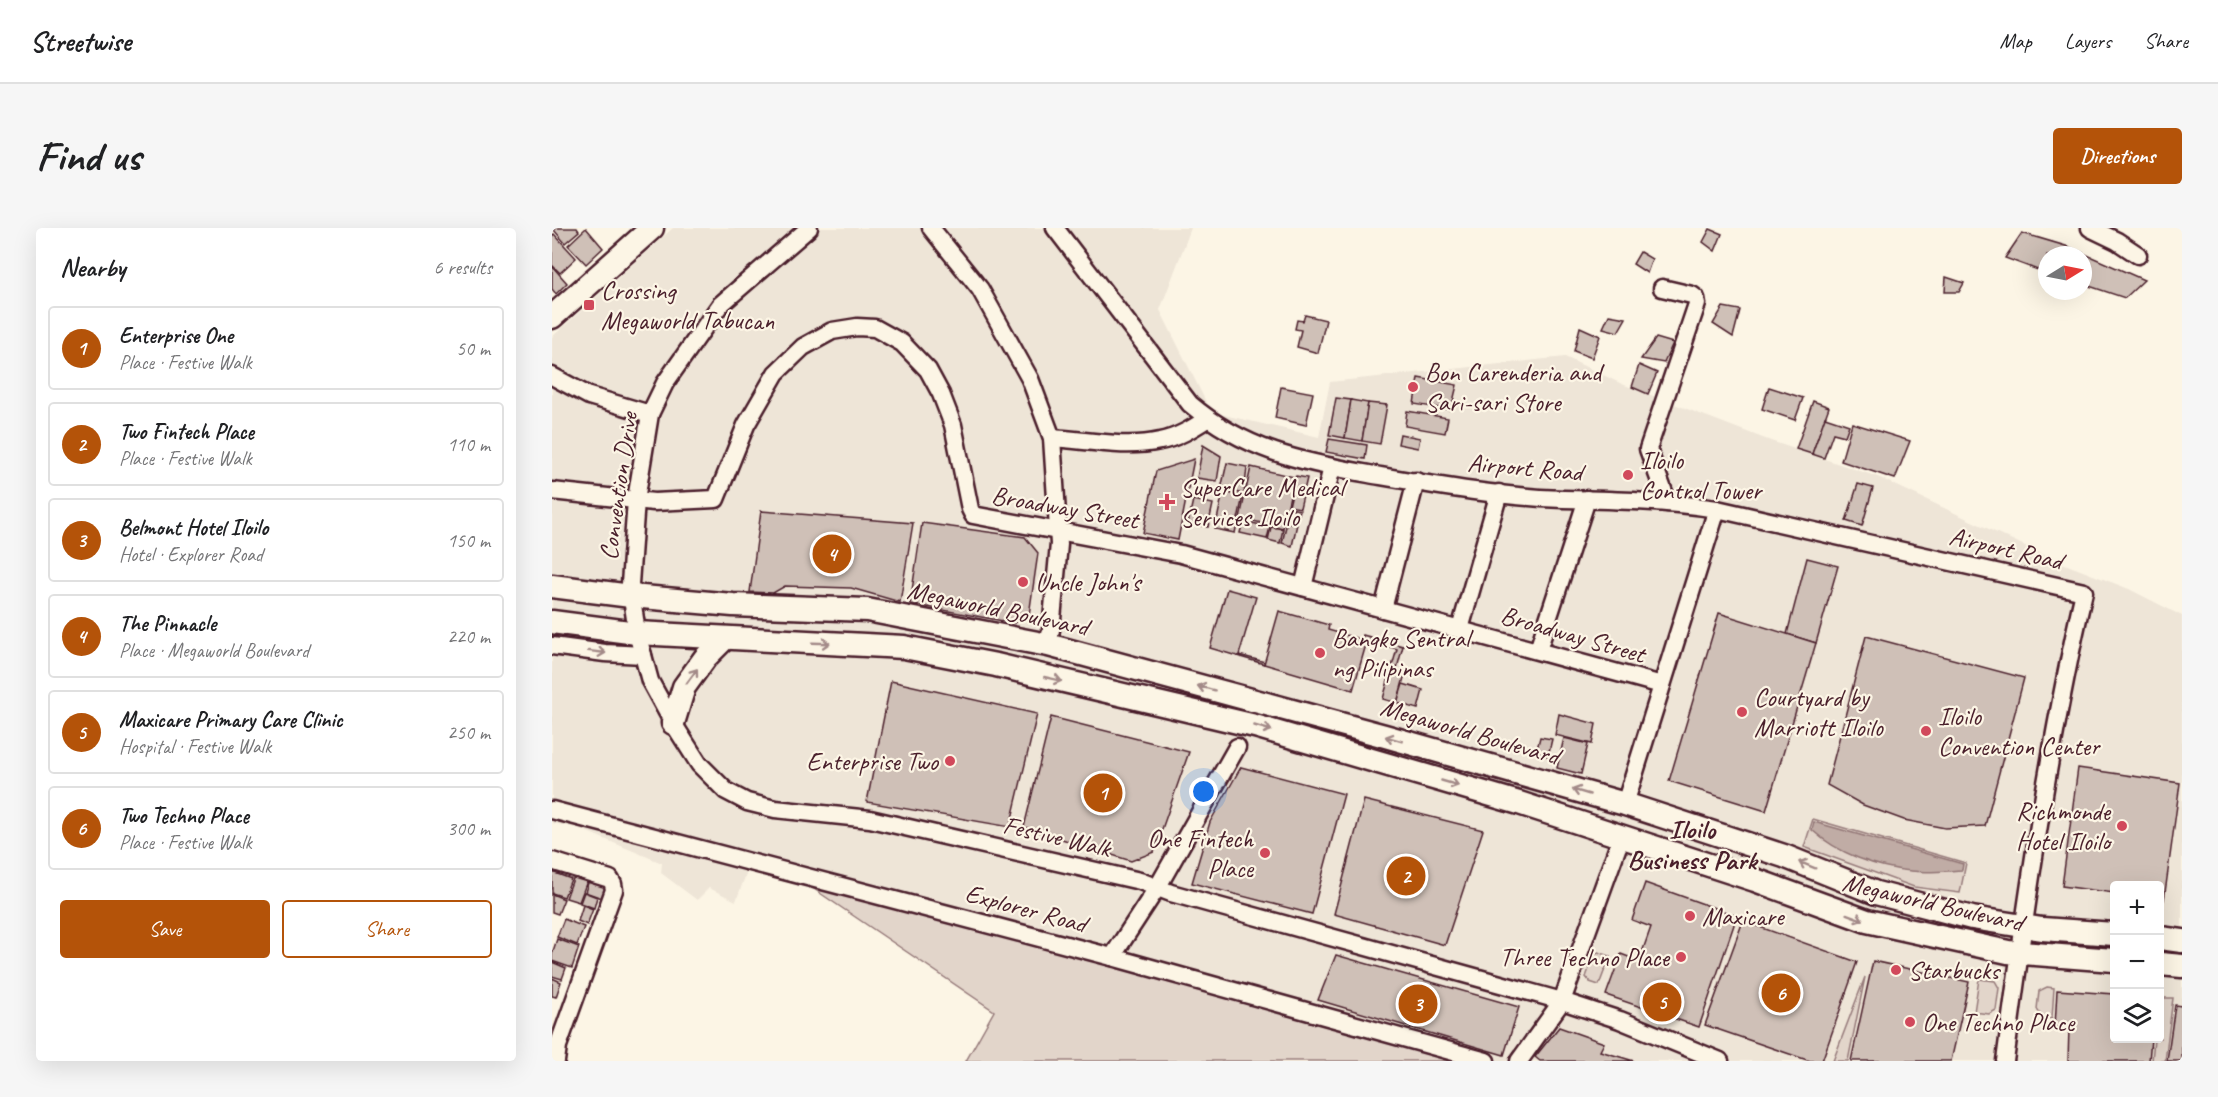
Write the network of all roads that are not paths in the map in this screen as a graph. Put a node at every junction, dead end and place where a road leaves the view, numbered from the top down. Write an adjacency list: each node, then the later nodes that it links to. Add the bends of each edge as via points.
1 (651, 228): 9 (main road)
2 (809, 228): 11 (street, Convention Drive, via 720,305 665,383)
3 (931, 228): 13 (street, via 980,289 1030,379)
4 (1054, 228): 12 (street, Airport Road, via 1190,404)
5 (2090, 228): 6 (street)
6 (2120, 235): 7 (street)
7 (2138, 255)
8 (1662, 288): 20 (street, via 1692,295 1697,304 1648,449)
9 (552, 317)
10 (552, 376): 11 (street, via 589,396)
11 (650, 414): 19 (street, Convention Drive)
12 (1207, 419): 13 (street, via 1161,441 1134,444); 14 (street, Airport Road, via 1258,447)
13 (1052, 438): 22 (street)
14 (1332, 467): 15 (street, Airport Road); 24 (street)
15 (1416, 481): 17 (street, Airport Road); 27 (street)
16 (552, 491): 19 (street, Broadway Street)
17 (1499, 493): 18 (street, Airport Road); 29 (street)
18 (1587, 499): 20 (street, Airport Road); 35 (street)
19 (636, 500): 22 (street, Broadway Street, via 716,499 746,425 776,373 803,347 832,331 875,328 902,343 928,370 941,393 953,425 973,515); 25 (street, Convention Drive)
20 (1668, 503): 21 (street, Airport Road)
21 (1717, 509): 37 (street); 46 (street, Airport Road, via 2084,592 2051,752)
22 (1058, 531): 24 (street, Broadway Street, via 1181,554); 33 (street)
23 (559, 587): 25 (main road, Megaworld Boulevard); 28 (main road, via 577,594 583,609 571,622)
24 (1303, 587): 27 (street, Broadway Street)
25 (631, 596): 26 (main road, Megaworld Boulevard); 30 (street, Convention Drive)
26 (779, 607): 32 (main road, via 767,615 764,626); 33 (main road, Megaworld Boulevard, via 867,610)
27 (1383, 609): 29 (street, Broadway Street)
28 (557, 623): 30 (main road, Megaworld Boulevard)
29 (1460, 629): 35 (street, Broadway Street)
30 (637, 633): 31 (main road, Megaworld Boulevard); 36 (street, Festive Walk)
31 (725, 638): 32 (main road, Megaworld Boulevard); 38 (main road, one-way to 31, via 684,687)
32 (781, 642): 42 (main road, Megaworld Boulevard, one-way to 42, via 904,647 996,665 1255,726)
33 (1048, 645): 40 (main road, Megaworld Boulevard, one-way to 33)
34 (552, 646): 36 (street, one-way to 36)
35 (1538, 650): 37 (street, Broadway Street)
36 (643, 655): 38 (street, Festive Walk, via 650,681)
37 (1662, 685): 40 (street)
38 (673, 723): 44 (street, Festive Walk, via 699,764 726,791 747,801 776,809 870,819)
39 (1236, 747): 44 (street)
40 (1625, 804): 45 (main road, Megaworld Boulevard, one-way to 40, via 1876,893 1784,856)
41 (552, 810): 53 (street, Explorer Road)
42 (1622, 835): 51 (main road, Megaworld Boulevard, one-way to 51, via 1867,921); 58 (street)
43 (552, 861): 59 (street, via 610,879 614,884)
44 (1157, 888): 53 (street); 58 (street, Festive Walk)
45 (1972, 918): 46 (main road, Megaworld Boulevard); 51 (main road, via 1978,922 1981,934 1974,943)
46 (2024, 927): 47 (main road, Megaworld Boulevard); 52 (street)
47 (2092, 932): 48 (main road, Megaworld Boulevard); 54 (main road, via 2082,935 2076,944 2077,950)
48 (2110, 934)
49 (2164, 939): 50 (main road)
50 (2182, 941)
51 (1967, 944): 52 (main road, Megaworld Boulevard)
52 (2020, 954): 54 (main road, Megaworld Boulevard); 63 (street)
53 (1112, 957): 60 (street, Explorer Road)
54 (2091, 958): 55 (main road, Megaworld Boulevard)
55 (2110, 960)
56 (2164, 964): 57 (main road)
57 (2182, 966)
58 (1562, 1001): 61 (street); 62 (street, Festive Walk)
59 (555, 1051)
60 (1485, 1061)
61 (1519, 1061)
62 (1720, 1061)
63 (2005, 1061)

